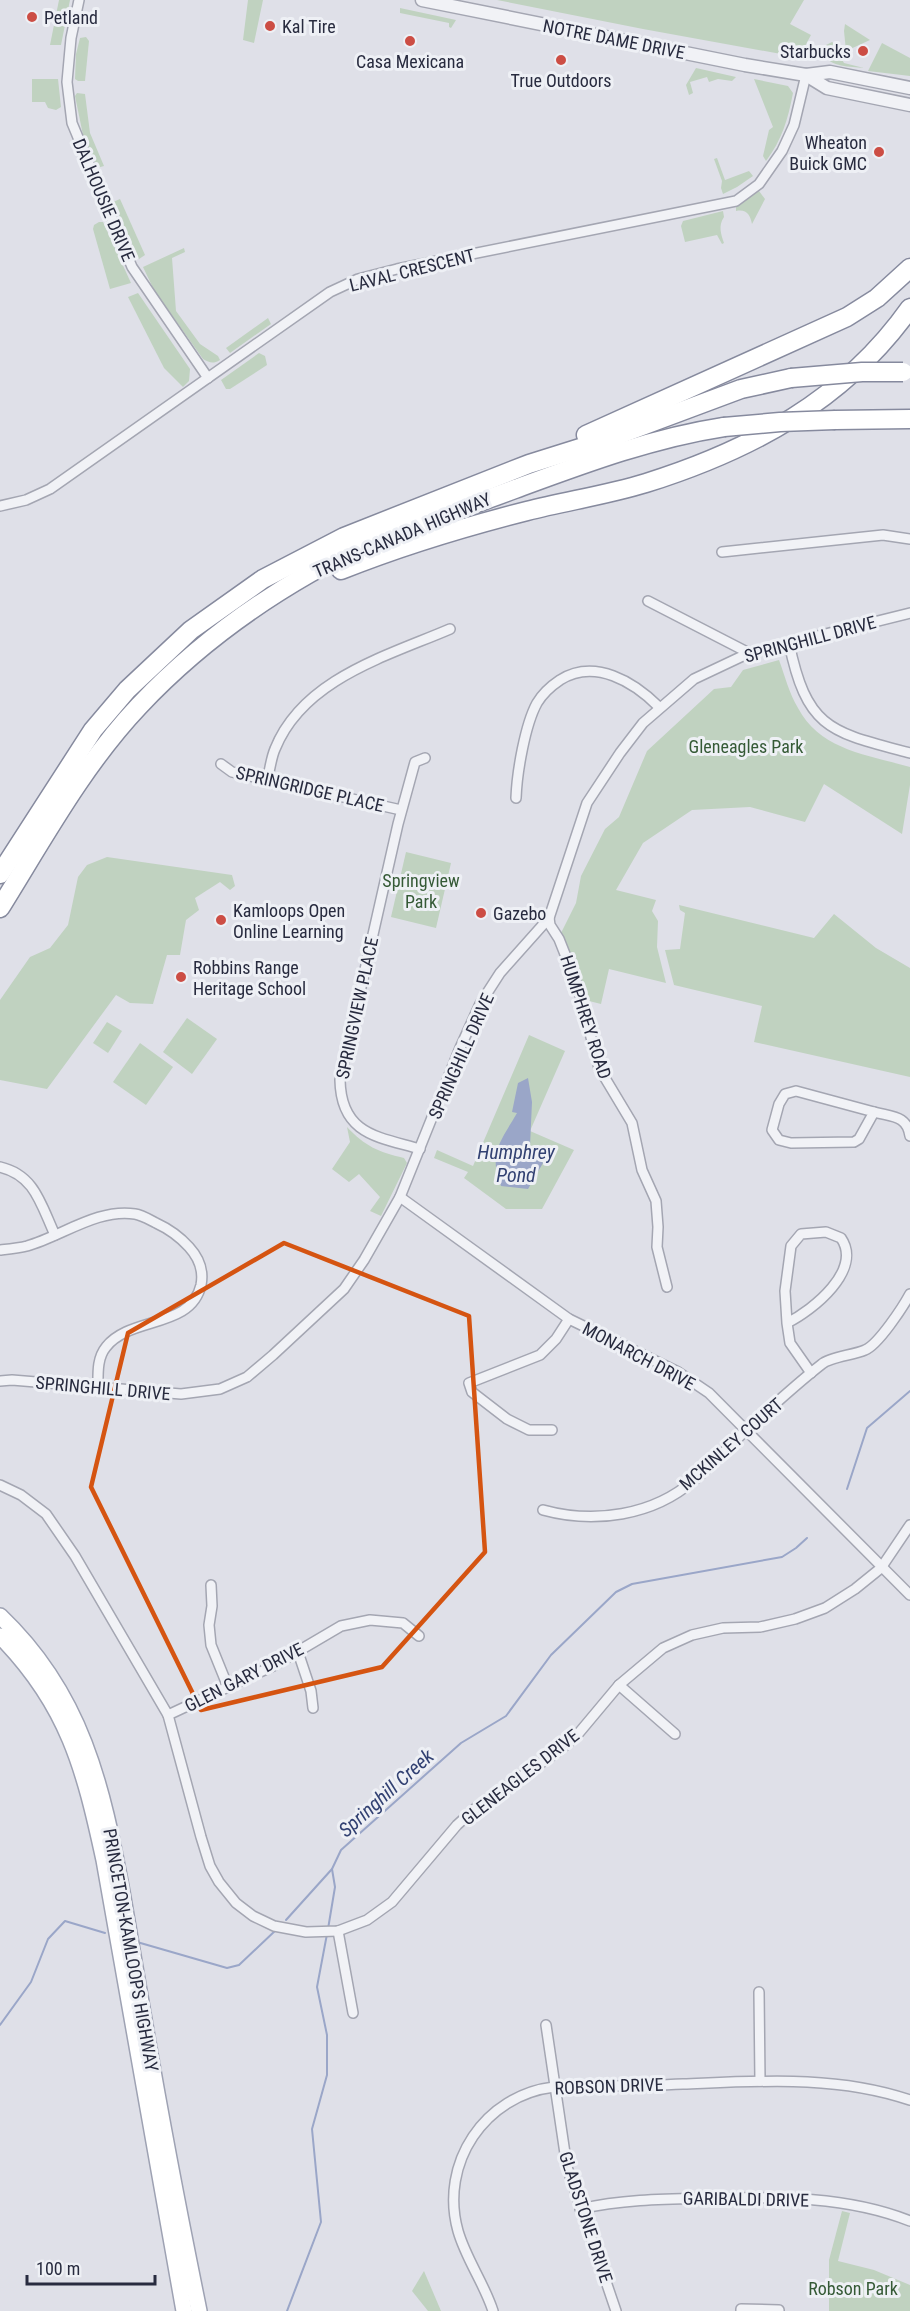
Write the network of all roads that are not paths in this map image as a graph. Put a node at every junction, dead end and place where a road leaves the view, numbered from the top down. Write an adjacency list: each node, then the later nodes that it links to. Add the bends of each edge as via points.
1 (79, 0): 9 (street, DALHOUSIE DRIVE, via 66,82 72,123 132,267)
2 (422, 0): 3 (street, NOTRE DAME DRIVE)
3 (806, 75): 4 (street, NOTRE DAME DRIVE, via 830,72); 5 (street, NOTRE DAME DRIVE, via 827,88); 9 (street, LAVAL CRESCENT, via 794,125 782,151 759,184 736,201 358,279 330,292)
4 (910, 88)
5 (910, 105)
6 (910, 268): 11 (highway, via 877,298 847,317)
7 (910, 309): 15 (highway, via 870,356 809,409 742,447 644,483 442,534)
8 (907, 372): 11 (highway, TRANS-CANADA HIGHWAY, bridge, via 791,378 741,389)
9 (208, 378): 12 (street, LAVAL CRESCENT, via 50,489)
10 (910, 419): 15 (highway, TRANS-CANADA HIGHWAY, bridge, via 780,422 690,433 584,464 457,510 351,553)
11 (529, 464): 28 (highway, TRANS-CANADA HIGHWAY, via 336,541 263,579 191,630 127,690 93,730)
12 (0, 506)
13 (910, 539): 14 (street, via 883,535)
14 (722, 552)
15 (272, 597): 29 (highway, TRANS-CANADA HIGHWAY, via 203,646 138,708 77,786)
16 (648, 601): 20 (street)
17 (910, 613): 19 (street, SPRINGHILL DRIVE)
18 (450, 629): 25 (street, via 382,655 303,705 274,750)
19 (789, 643): 20 (street, SPRINGHILL DRIVE); 22 (street, via 803,693 814,713 831,728 853,738)
20 (749, 653): 21 (street, SPRINGHILL DRIVE, via 694,679)
21 (659, 707): 26 (street, via 643,691 619,677 595,671 569,675 550,686 534,710); 30 (street, SPRINGHILL DRIVE, via 620,753 587,803)
22 (910, 753)
23 (425, 758): 27 (street, SPRINGVIEW PLACE, via 414,762)
24 (221, 764): 25 (street, SPRINGRIDGE PLACE)
25 (267, 780): 27 (street, SPRINGRIDGE PLACE)
26 (516, 798)
27 (401, 810): 33 (street, SPRINGVIEW PLACE, via 340,1094 353,1120 367,1133)
28 (0, 874)
29 (0, 908)
30 (549, 918): 33 (street, SPRINGHILL DRIVE, via 500,974 480,1004); 38 (street, HUMPHREY ROAD, via 578,987 599,1068 632,1123 642,1170 656,1202 657,1247)
31 (874, 1112): 31 (street, via 796,1091 785,1094 772,1130 779,1140 791,1143 854,1142); 32 (street, via 903,1119)
32 (910, 1129)
33 (420, 1149): 35 (street, SPRINGHILL DRIVE)
34 (0, 1167): 36 (street, via 13,1170 34,1190)
35 (400, 1197): 40 (street, MONARCH DRIVE); 44 (street, SPRINGHILL DRIVE, via 344,1289 247,1377 220,1389 182,1394)
36 (54, 1235): 37 (street, via 27,1246); 44 (street, via 110,1214 137,1214 184,1241 202,1269 199,1294 190,1305 106,1346)
37 (0, 1250)
38 (667, 1287)
39 (910, 1294): 42 (street, MCKINLEY COURT, via 901,1312 869,1349 825,1361)
40 (569, 1319): 45 (street, via 540,1355 469,1383 472,1392 507,1419 529,1430); 46 (street, MONARCH DRIVE, via 678,1372 709,1393)
41 (787, 1323): 41 (street, via 785,1291 791,1246 801,1234 826,1232 841,1238 848,1252 836,1285); 42 (street, via 790,1343)
42 (811, 1373): 46 (street, MCKINLEY COURT)
43 (0, 1381): 44 (street, SPRINGHILL DRIVE)
44 (98, 1387)
45 (552, 1430)
46 (745, 1431): 48 (street, MCKINLEY COURT, via 692,1482 668,1498 636,1511 586,1517); 50 (street, MONARCH DRIVE)
47 (0, 1485): 60 (street, GLENEAGLES DRIVE, via 46,1514)
48 (543, 1510)
49 (910, 1525): 50 (street, GLENEAGLES DRIVE)
50 (880, 1568): 52 (street, MONARCH DRIVE); 57 (street, GLENEAGLES DRIVE, via 825,1608 760,1627 723,1628 692,1635 663,1648)
51 (211, 1585): 58 (street, via 211,1645)
52 (910, 1595)
53 (0, 1616): 73 (main road, PRINCETON-KAMLOOPS HIGHWAY, via 53,1678 80,1729 98,1781 116,1859)
54 (0, 1636): 72 (main road, PRINCETON-KAMLOOPS HIGHWAY, via 24,1662 57,1710 94,1811)
55 (419, 1636): 56 (street, GLEN GARY DRIVE, via 403,1623 370,1620 341,1626)
56 (298, 1652): 58 (street, GLEN GARY DRIVE); 59 (street, via 312,1691)
57 (619, 1686): 61 (street); 62 (street, GLENEAGLES DRIVE, via 560,1750 478,1806 458,1825 392,1902 367,1920)
58 (228, 1687): 60 (street, GLEN GARY DRIVE)
59 (313, 1708)
60 (168, 1715): 62 (street, GLENEAGLES DRIVE, via 201,1837 219,1882 236,1903 274,1926 306,1932)
61 (675, 1734)
62 (338, 1931): 64 (street)
63 (759, 1992): 66 (street)
64 (353, 2013)
65 (546, 2025): 67 (street, GLADSTONE DRIVE)
66 (760, 2081): 67 (street, ROBSON DRIVE); 68 (street, ROBSON DRIVE, via 834,2084 887,2092)
67 (554, 2087): 69 (street, GLADSTONE DRIVE, via 567,2167); 74 (street, ROBSON DRIVE, via 511,2099 492,2113 472,2135 458,2170 454,2189 458,2232)
68 (910, 2100)
69 (580, 2209): 70 (street, GARIBALDI DRIVE, via 613,2201 786,2197 849,2204); 75 (street, GLADSTONE DRIVE)
70 (910, 2221)
71 (779, 2310): 76 (street)
72 (184, 2311)
73 (199, 2311)
74 (493, 2311)
75 (616, 2311)
76 (741, 2311)

